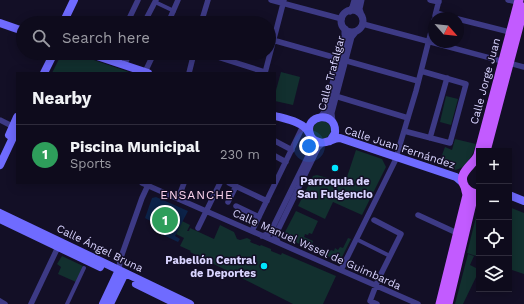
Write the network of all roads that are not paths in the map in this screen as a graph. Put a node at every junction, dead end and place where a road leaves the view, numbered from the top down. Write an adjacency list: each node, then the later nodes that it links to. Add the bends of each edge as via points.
1 (74, 0): 19 (main road)
2 (80, 0): 20 (main road)
3 (138, 0): 21 (street)
4 (178, 0): 15 (street)
5 (208, 0): 24 (street)
6 (271, 0): 13 (street)
7 (355, 0): 16 (street)
8 (361, 0): 18 (street)
9 (430, 0): 12 (street)
10 (508, 0): 14 (street)
11 (155, 1): 15 (street); 22 (street)
12 (439, 1): 17 (street)
13 (283, 2): 25 (street); 28 (street)
14 (521, 3): 33 (main road, Calle Jorge Juan)
15 (174, 11): 23 (street)
16 (350, 11): 18 (street, via 356,11); 25 (street, via 345,13)
17 (436, 12)
18 (361, 15): 29 (street)
19 (66, 16)
20 (72, 16)
21 (130, 16)
22 (149, 16)
23 (172, 16)
24 (203, 16)
25 (342, 19): 31 (street)
26 (464, 21): 33 (street)
27 (0, 23): 30 (main road)
28 (276, 24)
29 (363, 24): 32 (street); 35 (street)
30 (16, 29)
31 (345, 29): 32 (street); 37 (street, Calle Trafalgar)
32 (355, 32): 37 (street, Calle Trafalgar)
33 (517, 34): 46 (main road, Calle Jorge Juan)
34 (276, 41): 37 (street)
35 (428, 42): 49 (street)
36 (451, 48): 46 (street)
37 (342, 59): 57 (street); 58 (street, Calle Trafalgar)
38 (44, 60): 50 (main road)
39 (50, 60): 51 (main road)
40 (115, 60): 47 (main road)
41 (126, 60): 47 (street)
42 (151, 60): 52 (street)
43 (192, 60): 53 (street)
44 (226, 60): 54 (street)
45 (267, 60): 55 (street)
46 (506, 62): 48 (street); 71 (main road, Calle Jorge Juan); 77 (main road, Calle Jorge Juan)
47 (124, 65): 52 (main road)
48 (524, 67)
49 (421, 71): 56 (street); 57 (street)
50 (38, 72)
51 (44, 72)
52 (146, 72)
53 (189, 72)
54 (262, 72)
55 (265, 72)
56 (447, 78): 68 (street); 68 (street, via 466,84 450,143)
57 (418, 81): 61 (street)
58 (333, 95): 60 (street, Calle Trafalgar); 61 (street); 63 (street, Calle Trafalgar, via 330,115)
59 (276, 116): 64 (main road)
60 (320, 117): 63 (main road); 67 (main road, via 309,127)
61 (408, 118): 66 (street)
62 (0, 120): 65 (street)
63 (332, 121): 70 (main road, via 335,131)
64 (303, 126): 67 (main road); 72 (street)
65 (16, 128): 73 (main road); 78 (main road)
66 (404, 131): 68 (street); 75 (street)
67 (311, 135): 70 (main road, via 317,142); 104 (street, via 314,144 270,233)
68 (430, 138)
69 (276, 142): 72 (street)
70 (327, 142): 75 (main road, Calle Juan Fernández, via 340,138); 106 (street, via 318,148 275,236)
71 (487, 148)
72 (292, 150): 76 (street)
73 (0, 152)
74 (276, 157): 76 (street)
75 (396, 157): 85 (main road, Calle Juan Fernández, via 456,177); 105 (street)
76 (286, 162): 79 (street)
77 (474, 164): 85 (main road, Calle Jorge Juan, via 464,172)
78 (0, 165)
79 (276, 183)
80 (146, 184): 90 (street, Calle Manuel Wssel de Guimbarda); 111 (street, via 120,260)
81 (184, 184): 90 (street)
82 (220, 184): 95 (street)
83 (231, 184): 86 (street)
84 (275, 184): 92 (street)
85 (464, 185): 87 (main road); 103 (main road, via 467,195)
86 (236, 186): 92 (street); 93 (street)
87 (476, 193)
88 (512, 196): 91 (main road)
89 (476, 197): 124 (main road, via 472,203)
90 (178, 199): 95 (street, Calle Manuel Wssel de Guimbarda)
91 (524, 200)
92 (267, 201): 98 (street)
93 (228, 202): 94 (street)
94 (236, 206): 98 (street)
95 (207, 211): 101 (street); 102 (street, Calle Manuel Wssel de Guimbarda)
96 (0, 212): 111 (main road, Calle Ángel Bruna)
97 (418, 215): 103 (street)
98 (259, 217): 102 (street)
99 (0, 219): 107 (main road, Calle Ángel Bruna)
100 (374, 220): 108 (street, via 400,234)
101 (198, 228)
102 (252, 231): 104 (street, Calle Manuel Wssel de Guimbarda)
103 (457, 233): 123 (main road)
104 (262, 236): 106 (street, Calle Manuel Wssel de Guimbarda)
105 (356, 239): 108 (street); 110 (street)
106 (278, 242): 110 (street, Calle Manuel Wssel de Guimbarda)
107 (58, 247): 111 (main road, Calle Ángel Bruna); 115 (street)
108 (390, 256): 112 (street)
109 (84, 268): 116 (street)
110 (341, 270): 112 (street, Calle Manuel Wssel de Guimbarda)
111 (121, 274): 117 (main road); 118 (main road); 119 (main road, Calle Ángel Bruna); 120 (main road, Calle Ángel Bruna)
112 (376, 286): 121 (street, via 370,301); 122 (street, Calle Manuel Wssel de Guimbarda)
113 (0, 301): 114 (street)
114 (5, 304)
115 (30, 304)
116 (67, 304)
117 (103, 304)
118 (110, 304)
119 (177, 304)
120 (190, 304)
121 (377, 304)
122 (416, 304)
123 (440, 304)
124 (448, 304)

